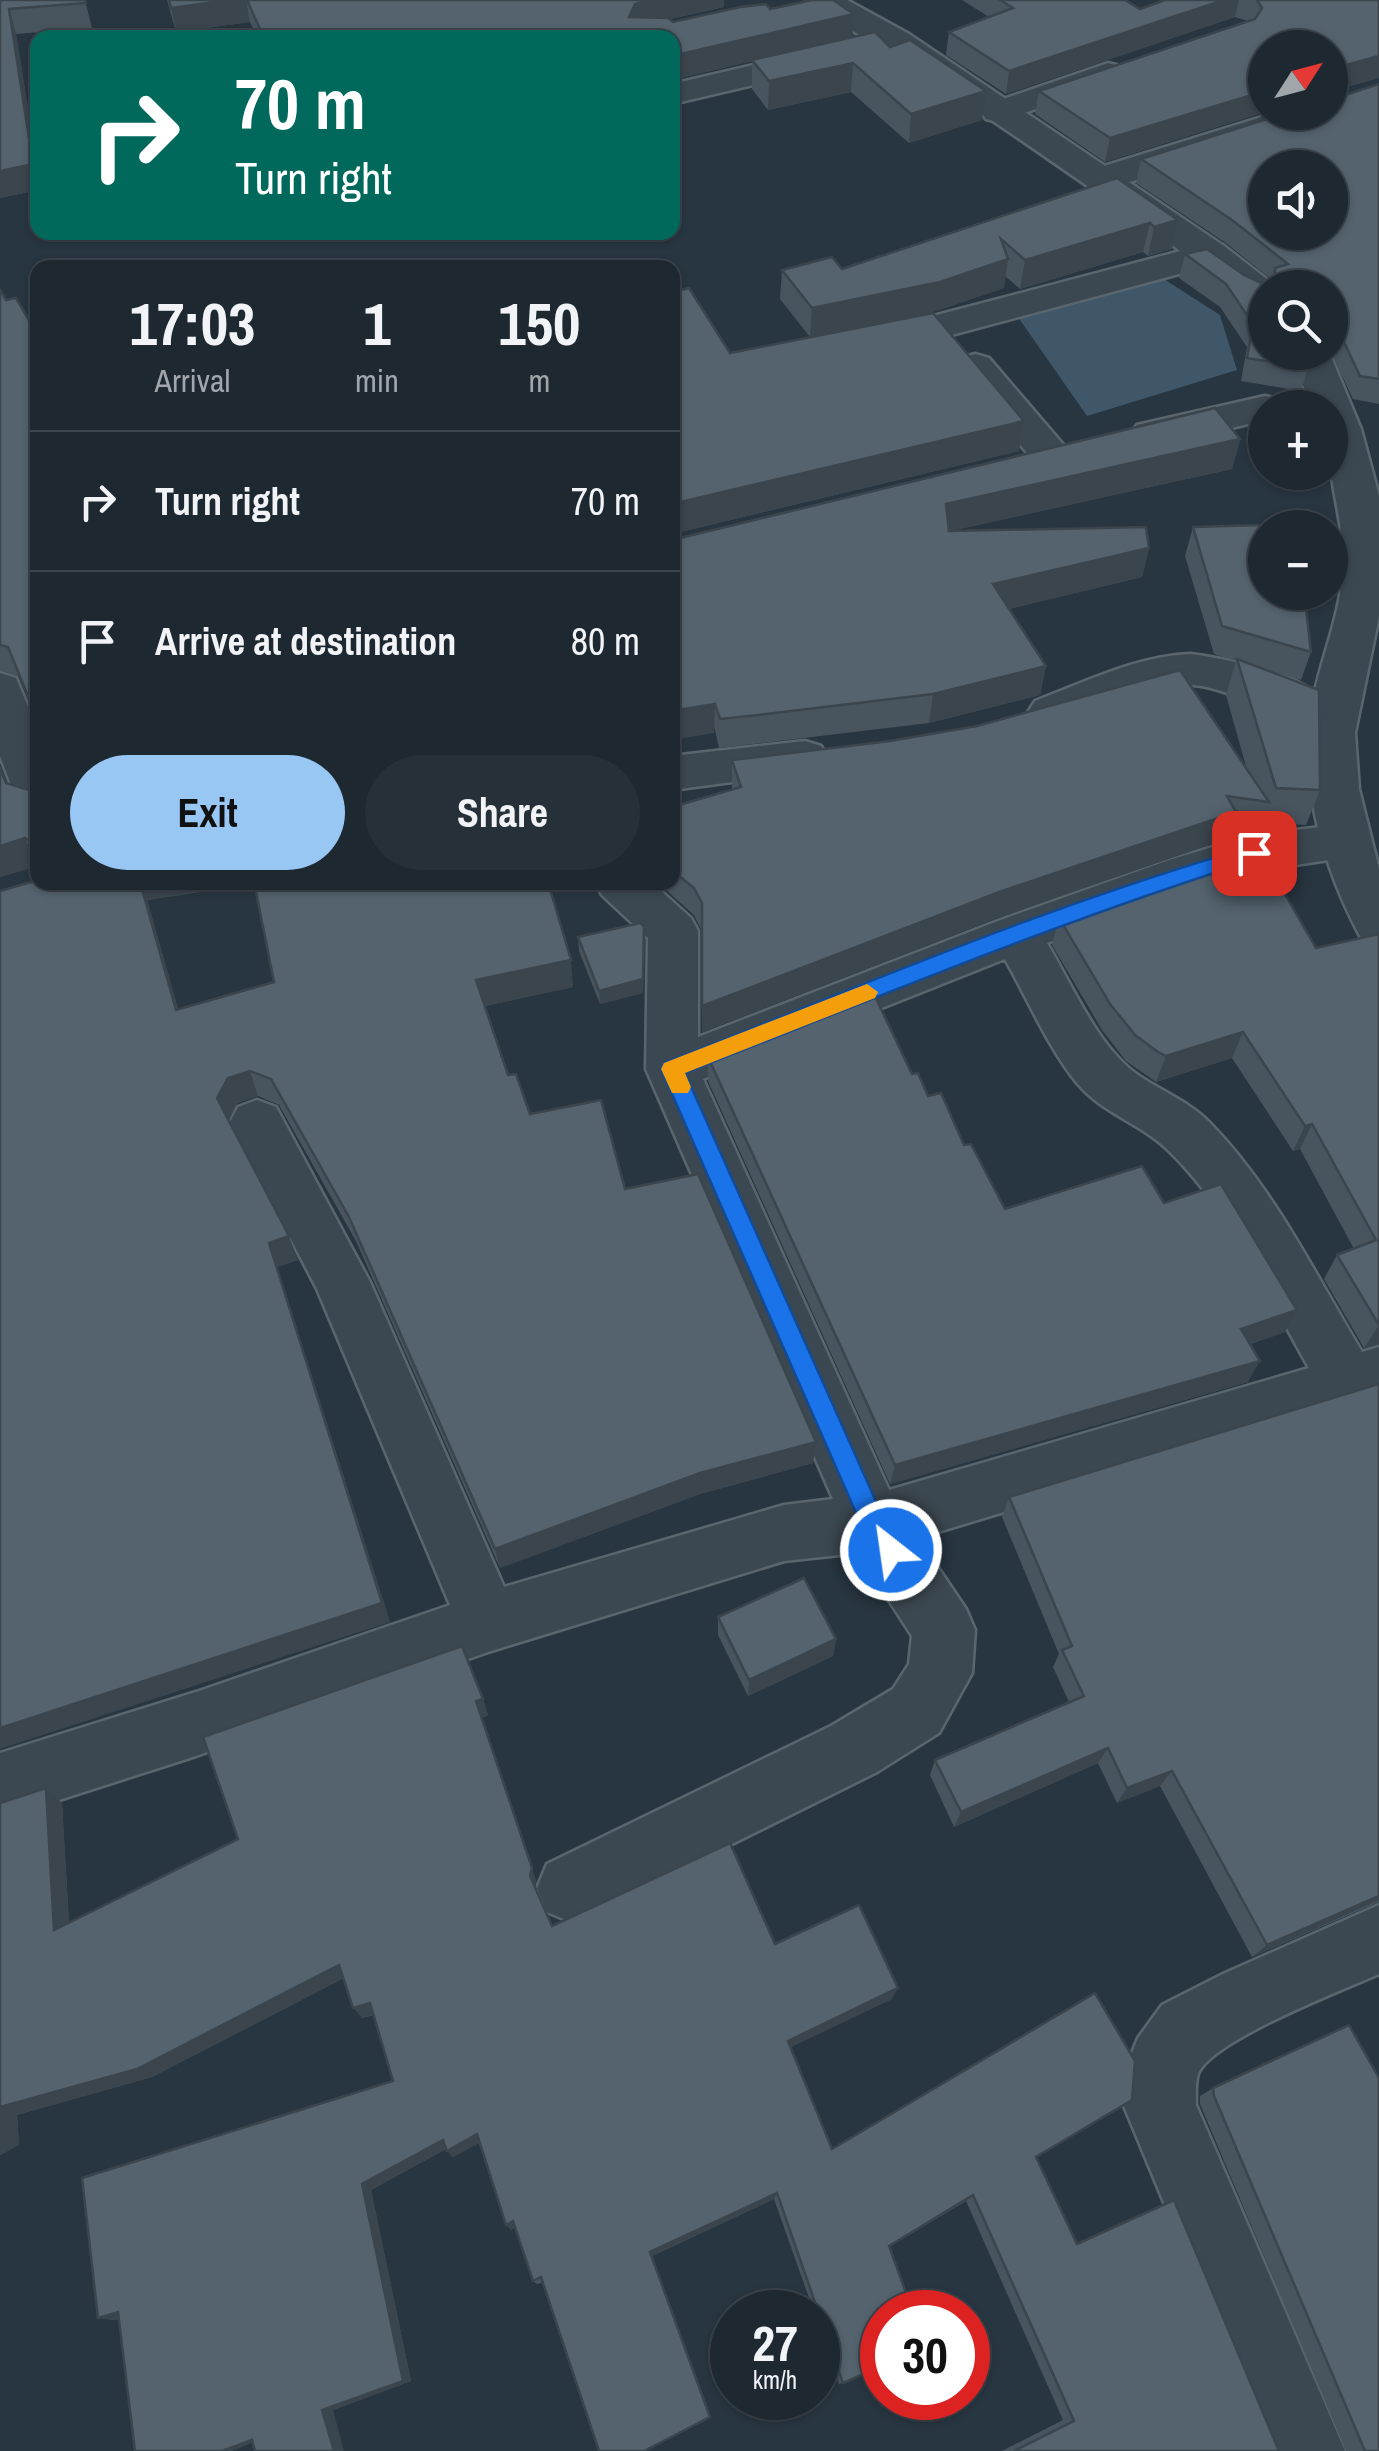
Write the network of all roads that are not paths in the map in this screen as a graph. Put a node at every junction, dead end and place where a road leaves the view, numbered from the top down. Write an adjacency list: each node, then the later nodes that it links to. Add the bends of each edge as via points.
1 (810, 1): 2 (street)
2 (897, 41): 4 (street); 5 (street)
3 (1140, 62): 5 (street)
4 (680, 92)
5 (998, 112): 7 (street)
6 (1258, 130): 7 (street)
7 (1101, 179): 8 (street)
8 (1211, 254): 9 (street); 10 (street)
9 (1248, 283)
10 (940, 326): 11 (street); 12 (street, via 1067,454)
11 (834, 348)
12 (1248, 412)
13 (1348, 457): 14 (street)
14 (1372, 568): 16 (street)
15 (0, 689): 20 (street)
16 (1333, 716): 17 (street, via 1226,675 1181,670 1155,673); 21 (street)
17 (1017, 724)
18 (843, 754): 19 (street)
19 (680, 772)
20 (30, 775)
21 (1346, 842): 23 (street); 24 (street, via 1254,853)
22 (627, 890): 25 (street, via 673,931)
23 (1379, 925)
24 (1016, 934): 25 (street); 27 (street, via 1095,1068 1188,1136 1236,1192)
25 (672, 1069): 28 (street)
26 (258, 1122): 29 (street, via 342,1282)
27 (1364, 1377): 28 (street)
28 (873, 1523): 29 (street, via 784,1532); 31 (street, via 944,1630 940,1672 916,1711 854,1749)
29 (488, 1622): 30 (street)
30 (0, 1786)
31 (571, 1888)
32 (1379, 1938): 33 (street, via 1188,2030 1164,2063 1160,2106)
33 (1306, 2451)

